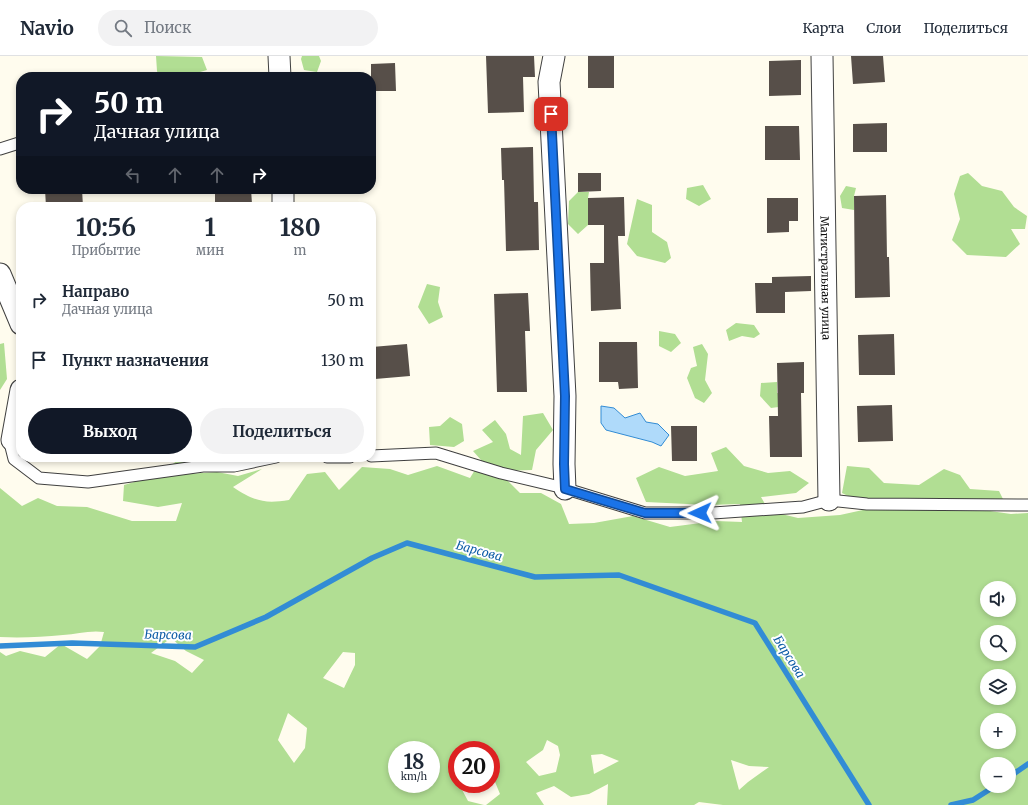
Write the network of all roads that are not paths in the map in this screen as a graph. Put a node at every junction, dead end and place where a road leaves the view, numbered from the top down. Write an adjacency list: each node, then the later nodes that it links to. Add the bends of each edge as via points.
1 (279, 56): 4 (street)
2 (554, 56): 15 (street, via 549,82 565,396)
3 (822, 56): 16 (street, Магистральная улица)
4 (280, 72)
5 (16, 145): 6 (lane)
6 (0, 149)
7 (0, 274): 8 (street)
8 (16, 312)
9 (16, 418): 10 (street)
10 (12, 440): 12 (lane, via 11,446)
11 (376, 456): 15 (lane, via 436,453)
12 (16, 460)
13 (18, 462): 14 (lane, via 40,478 88,482 203,466 234,466)
14 (253, 462)
15 (565, 489): 16 (lane, via 645,513 713,513 803,507)
16 (829, 500): 17 (lane, via 867,504)
17 (1028, 505)

